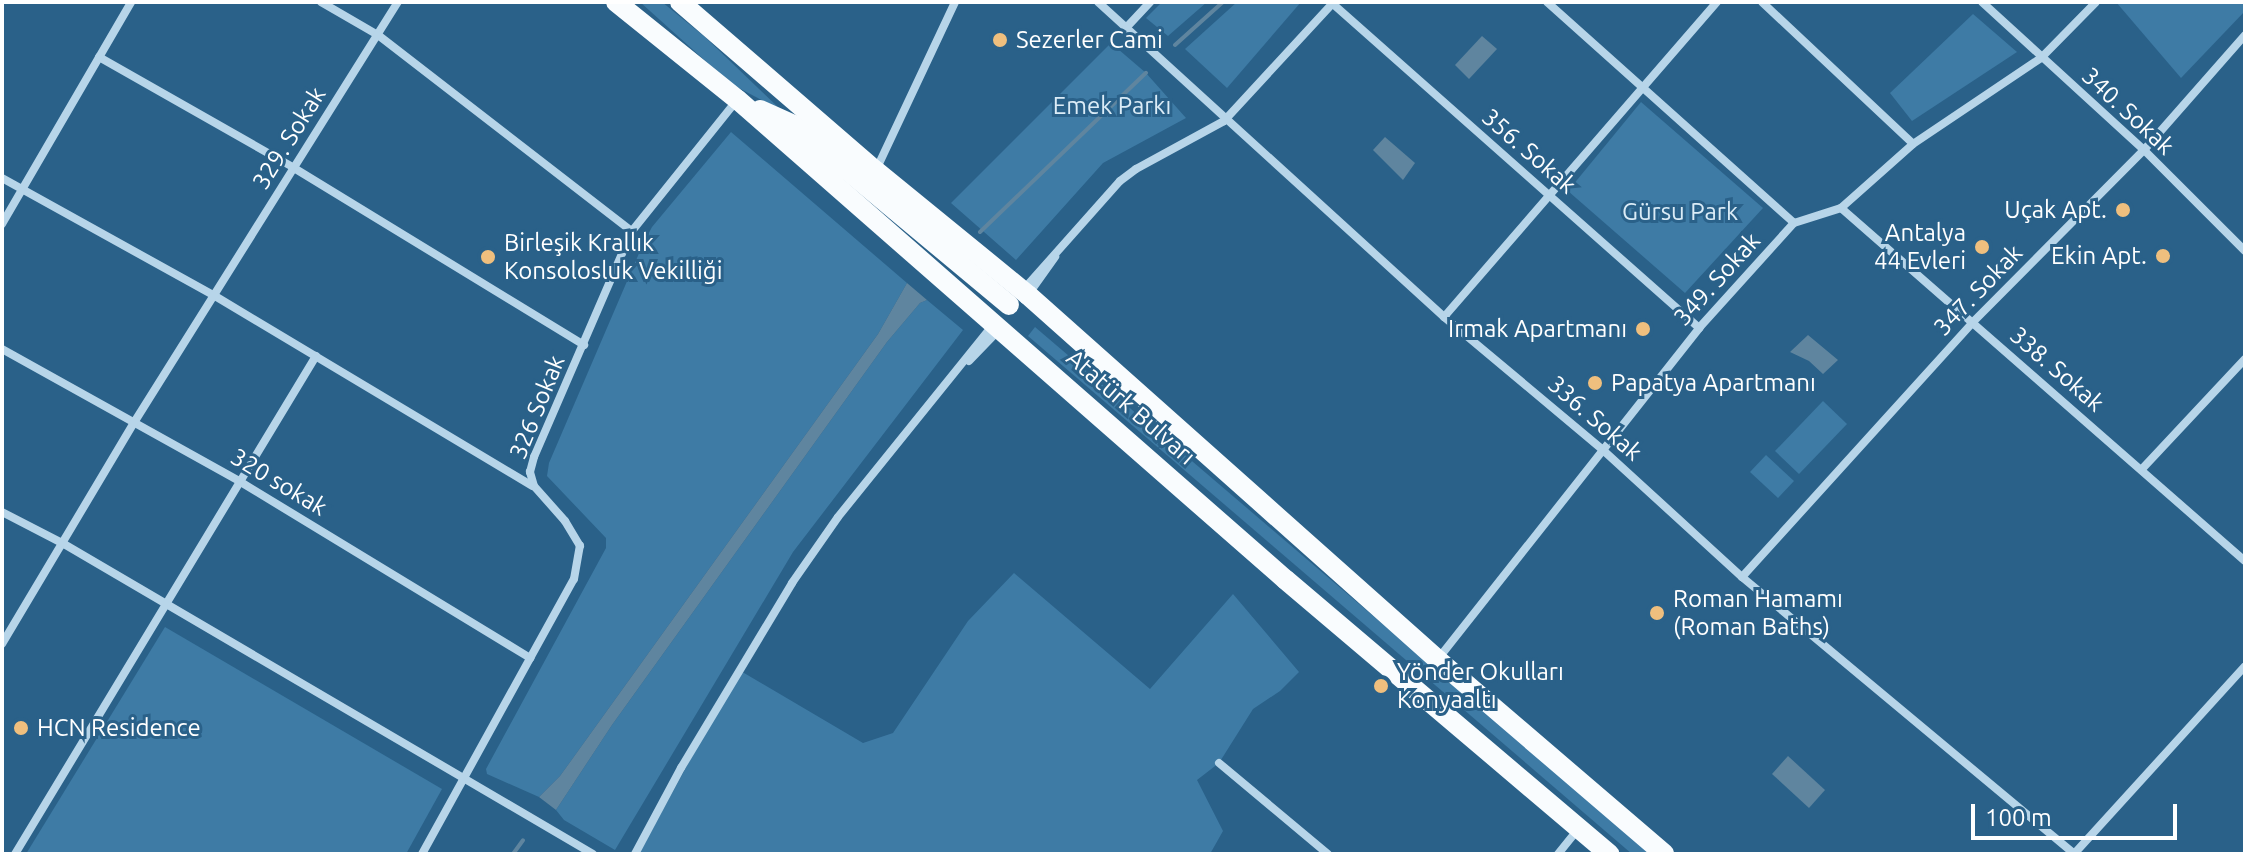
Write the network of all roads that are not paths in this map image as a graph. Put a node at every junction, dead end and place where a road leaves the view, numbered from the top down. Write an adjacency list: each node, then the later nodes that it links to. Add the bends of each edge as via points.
1 (131, 2): 18 (street)
2 (321, 2): 16 (street)
3 (398, 2): 16 (street, 329. Sokak)
4 (616, 2): 21 (main road, Atatürk Bulvarı)
5 (680, 2): 26 (main road, Atatürk Bulvarı)
6 (955, 2): 26 (street)
7 (1098, 2): 15 (street, 336. Sokak)
8 (1150, 2): 15 (street)
9 (1547, 2): 20 (street)
10 (1717, 2): 20 (street)
11 (1762, 2): 23 (street)
12 (1982, 2): 19 (street, 340. Sokak)
13 (2096, 2): 19 (street, 349. Sokak)
14 (1333, 3): 22 (street); 29 (street, 356. Sokak)
15 (1125, 29): 22 (street, 336. Sokak)
16 (378, 35): 25 (street, 329. Sokak); 33 (street)
17 (2245, 35): 24 (street, 347. Sokak)
18 (99, 57): 25 (street); 28 (street)
19 (2041, 58): 23 (street, 349. Sokak); 24 (street, 340. Sokak)
20 (1642, 87): 29 (street); 31 (street)
21 (738, 100): 33 (street, 326 Sokak); 36 (main road, via 793,125); 39 (main road, Atatürk Bulvarı)
22 (1224, 121): 36 (street, via 1136,169 1071,234); 37 (street, 336. Sokak)
23 (1913, 144): 30 (street, 349. Sokak)
24 (2144, 150): 34 (street, 340. Sokak); 38 (street, 347. Sokak)
25 (294, 168): 35 (street, 329. Sokak); 41 (street)
26 (876, 171): 36 (main road, Atatürk Bulvarı)
27 (2, 178): 28 (street)
28 (22, 190): 32 (street); 35 (street)
29 (1549, 195): 37 (street); 40 (street, 356. Sokak)
30 (1841, 208): 31 (street, 349. Sokak); 38 (street, 338. Sokak)
31 (1794, 223): 40 (street, 349. Sokak)
32 (2, 224)
33 (632, 231): 41 (street, 326 Sokak)
34 (2245, 251)
35 (215, 296): 43 (street); 45 (street, 329. Sokak)
36 (1020, 297): 39 (main road); 57 (main road, Atatürk Bulvarı)
37 (1444, 317): 46 (street, 336. Sokak)
38 (1973, 322): 47 (street, 338. Sokak); 53 (street, 347. Sokak)
39 (997, 326): 61 (main road, Atatürk Bulvarı); 65 (street, via 944,383 838,517 739,670)
40 (1699, 328): 46 (street, 349. Sokak)
41 (584, 345): 49 (street, 326 Sokak, via 534,457)
42 (2, 349): 45 (street, 320 sokak)
43 (316, 356): 48 (street); 49 (street)
44 (2245, 359): 47 (street)
45 (135, 421): 48 (street, 320 sokak); 51 (street, 329. Sokak)
46 (1604, 451): 53 (street, 336. Sokak); 57 (street, 349. Sokak)
47 (2142, 469): 52 (street, 338. Sokak)
48 (239, 481): 54 (street); 56 (street, 320 sokak)
49 (534, 486): 56 (street, 326 Sokak, via 580,546 574,579)
50 (2, 512): 51 (street)
51 (64, 544): 54 (street); 55 (street, 329. Sokak)
52 (2245, 561)
53 (1742, 577): 70 (street, 336. Sokak)
54 (167, 604): 60 (street); 62 (street)
55 (2, 644)
56 (530, 658): 60 (street, 326 Sokak)
57 (1438, 660): 69 (main road, Atatürk Bulvarı)
58 (2245, 666): 70 (street)
59 (1219, 763): 66 (street)
60 (464, 780): 63 (street, 326 Sokak); 64 (street)
61 (1579, 828): 67 (street); 68 (main road, Atatürk Bulvarı)
62 (15, 854)
63 (422, 854)
64 (593, 854)
65 (635, 854)
66 (1328, 854)
67 (1558, 854)
68 (1609, 854)
69 (1664, 854)
70 (2074, 854)

